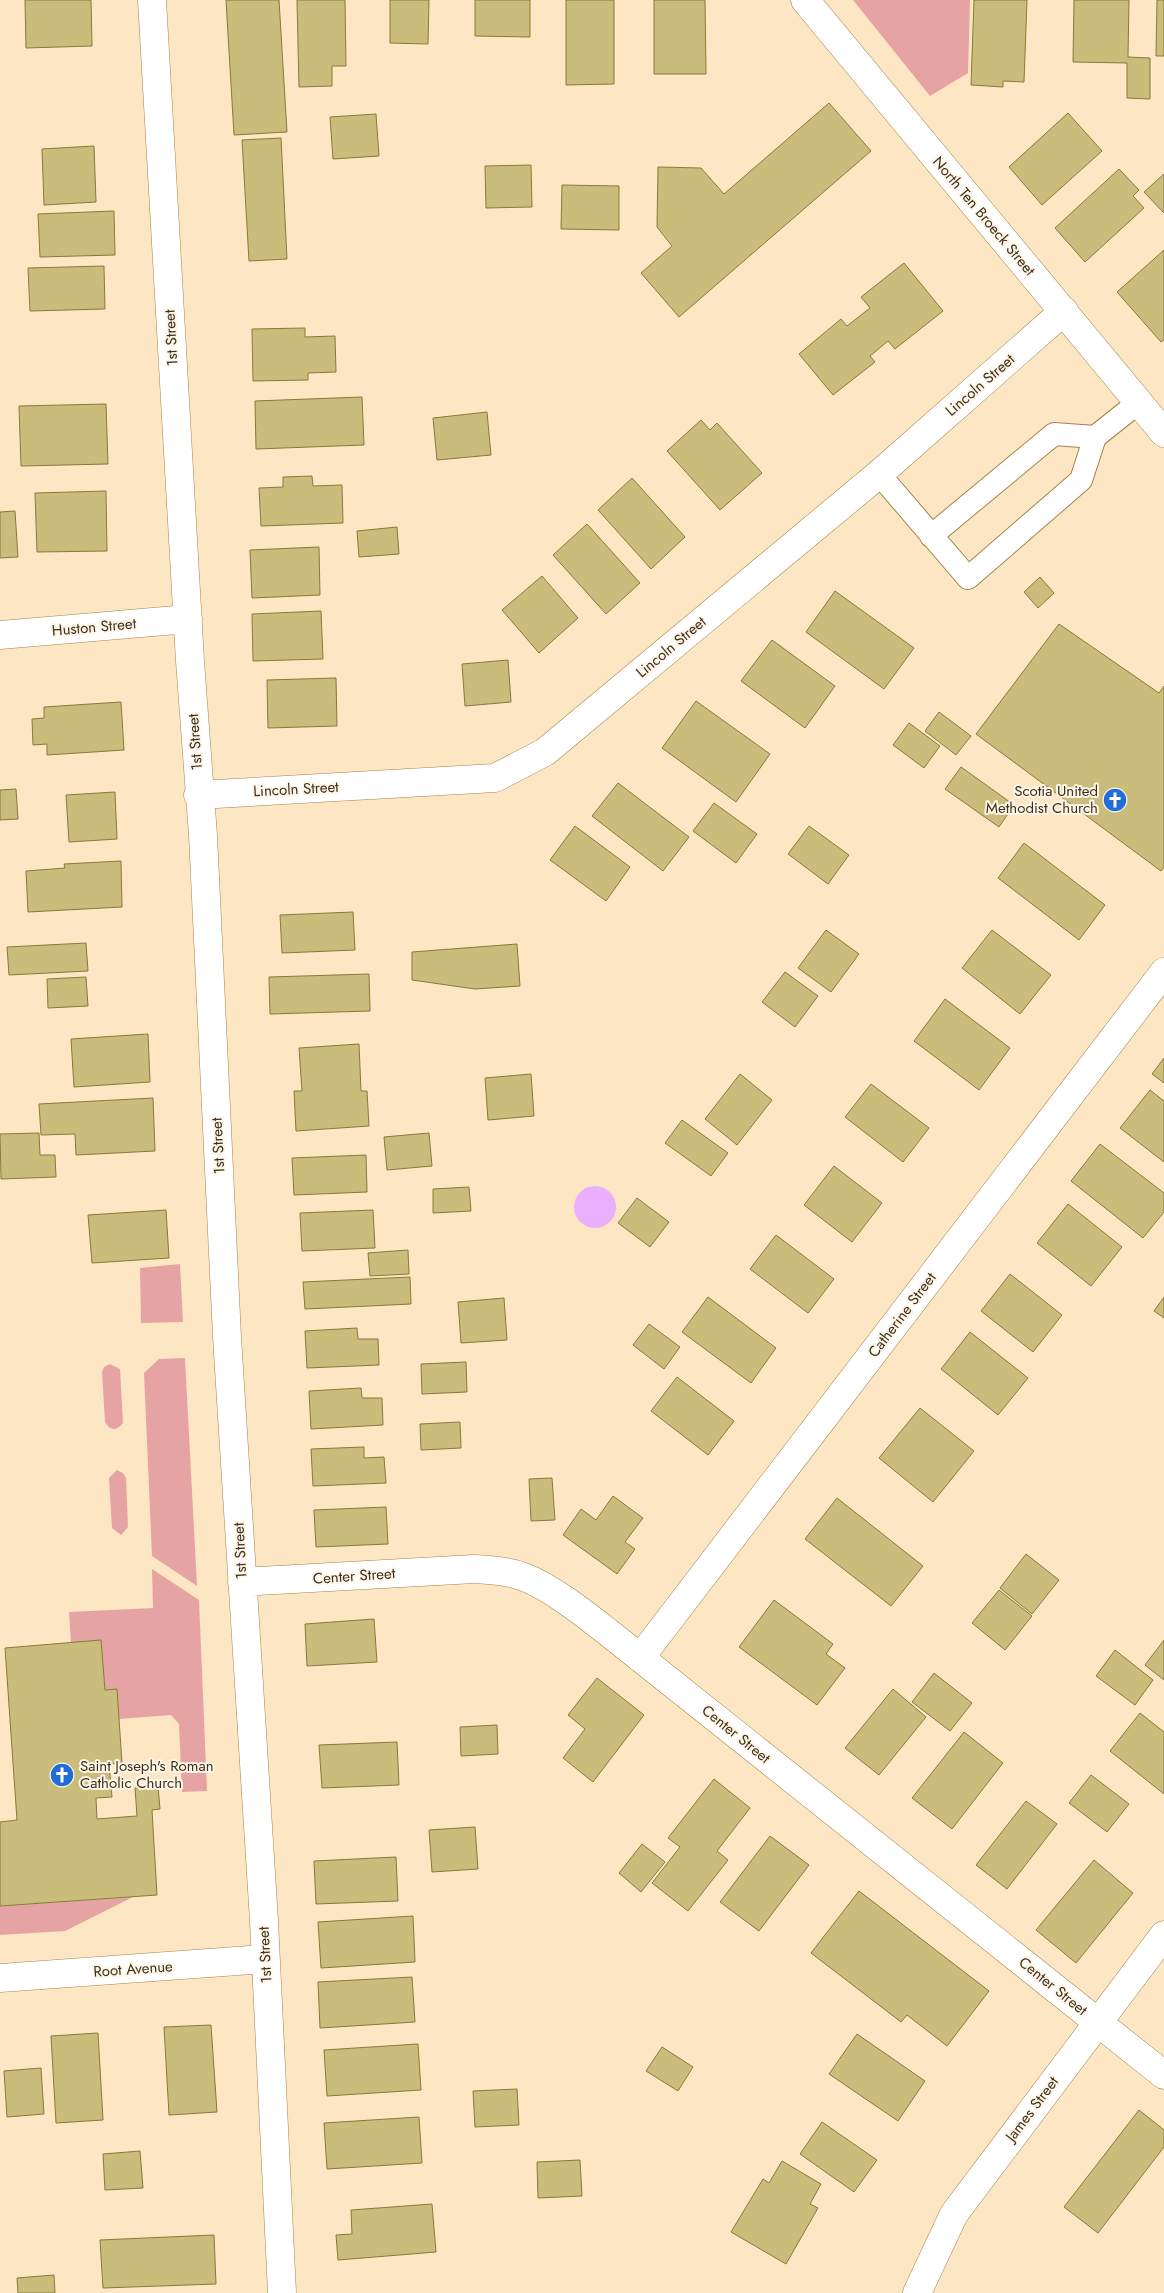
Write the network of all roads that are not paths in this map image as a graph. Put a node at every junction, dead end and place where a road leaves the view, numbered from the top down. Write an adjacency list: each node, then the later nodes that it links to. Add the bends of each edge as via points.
1 (152, 0): 9 (street, 1st Street)
2 (804, 0): 3 (street, North Ten Broeck Street)
3 (1064, 311): 4 (street, North Ten Broeck Street); 7 (street, Lincoln Street)
4 (1140, 402): 5 (street, North Ten Broeck Street); 6 (lane)
5 (1164, 433)
6 (1095, 437): 8 (lane, via 1054,434); 8 (lane, via 1081,480 968,578)
7 (879, 474): 8 (lane); 11 (street, Lincoln Street, via 545,752 495,778)
8 (931, 536)
9 (188, 619): 10 (street, Huston Street); 11 (street, 1st Street)
10 (0, 635)
11 (198, 795): 13 (street, 1st Street, via 203,835)
12 (1164, 972): 14 (street, Catherine Street)
13 (242, 1582): 14 (street, Center Street, via 474,1568 500,1570 525,1577 576,1608); 16 (street, 1st Street)
14 (640, 1658): 18 (street, Center Street)
15 (1164, 1935): 18 (street, James Street)
16 (265, 1959): 17 (street, Root Avenue); 20 (street, 1st Street)
17 (0, 1978)
18 (1097, 2022): 19 (street, Center Street); 21 (street, James Street, via 954,2214)
19 (1164, 2075)
20 (282, 2293)
21 (917, 2293)

